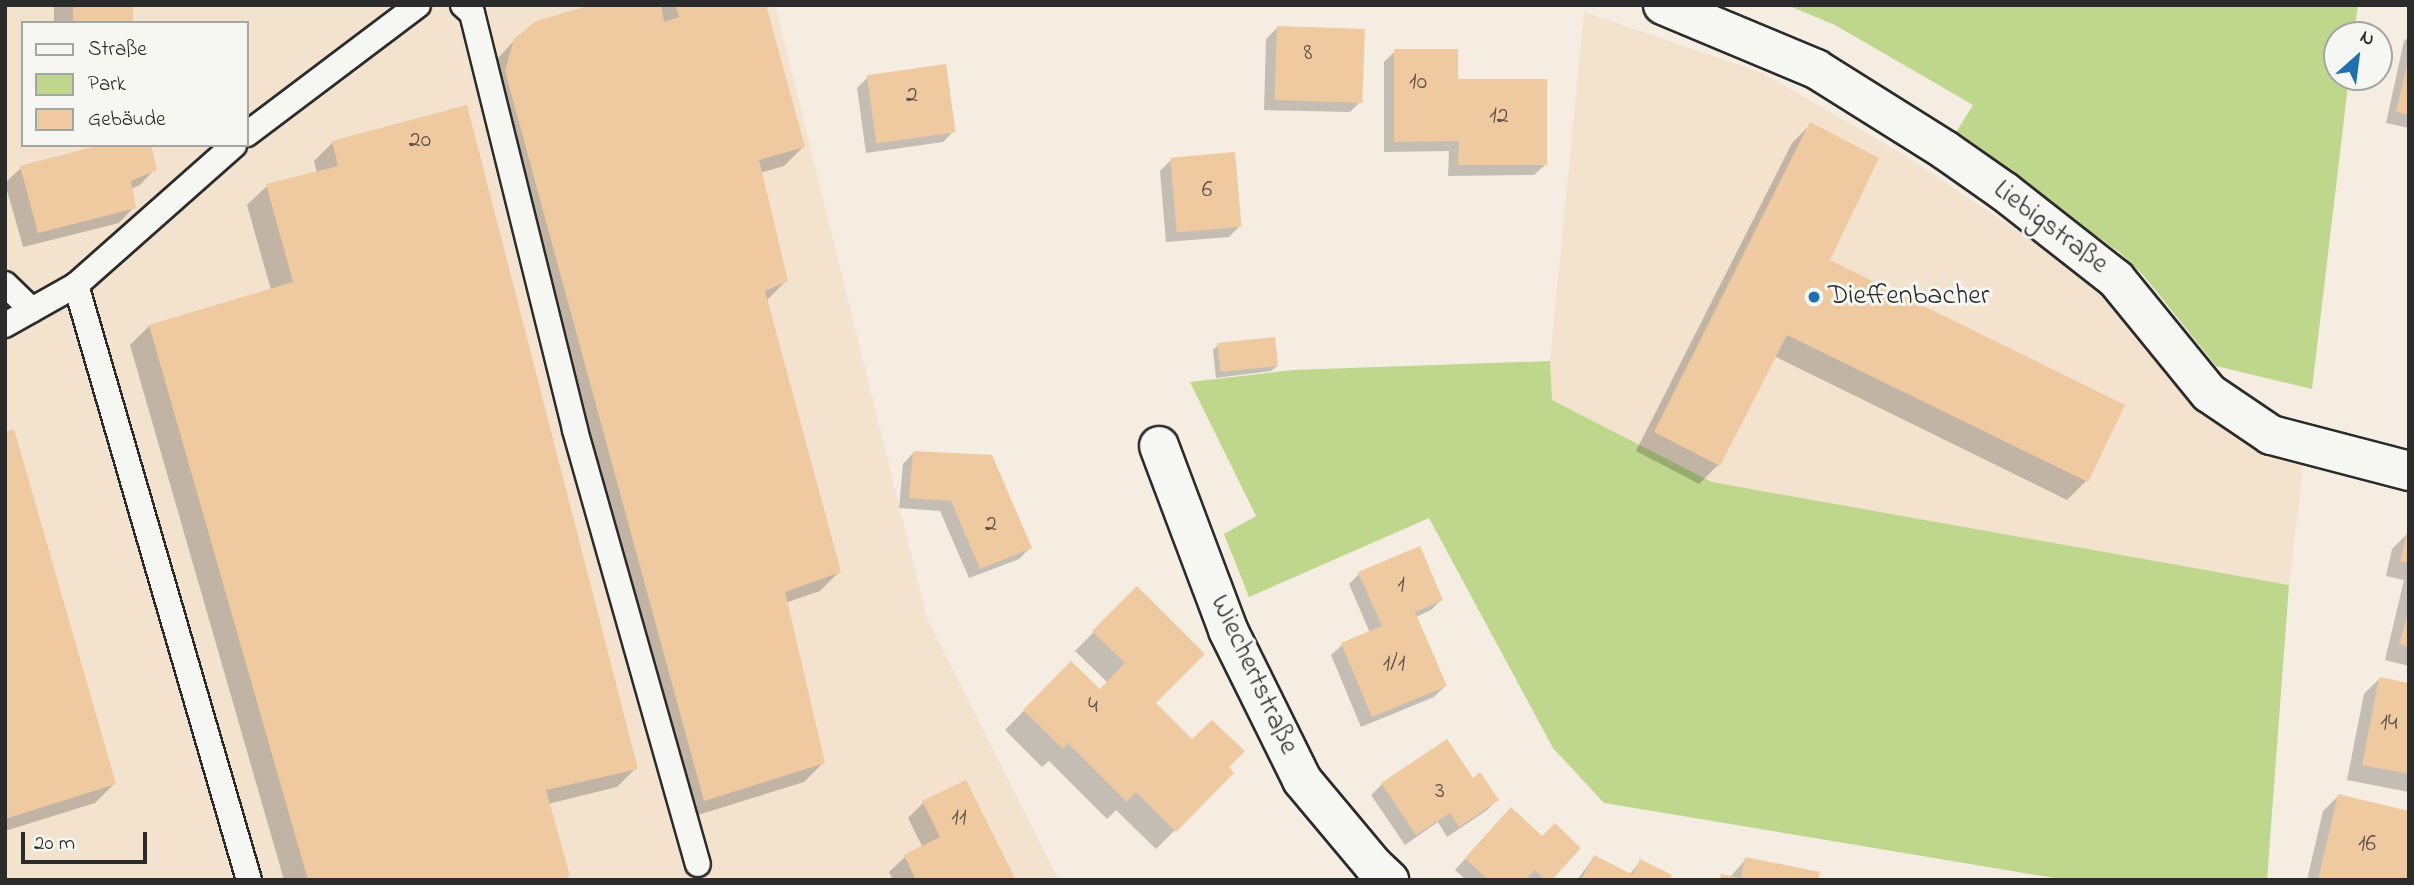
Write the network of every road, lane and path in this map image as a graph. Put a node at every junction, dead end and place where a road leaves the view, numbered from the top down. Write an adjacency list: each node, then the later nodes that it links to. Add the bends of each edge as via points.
1 (418, 5): 4 (lane)
2 (463, 5): 12 (lane, via 472,13 575,430)
3 (1663, 5): 11 (street, Liebigstraße, via 1816,69 2005,192 2116,279 2209,393 2271,435)
4 (248, 133)
5 (232, 147): 7 (lane)
6 (5, 284): 8 (lane)
7 (76, 285): 8 (lane); 13 (lane)
8 (32, 310): 9 (lane)
9 (5, 325)
10 (1159, 446): 14 (street, Wiechertstraße, via 1228,630 1302,780)
11 (2409, 471)
12 (698, 864)
13 (249, 880)
14 (1389, 880)

